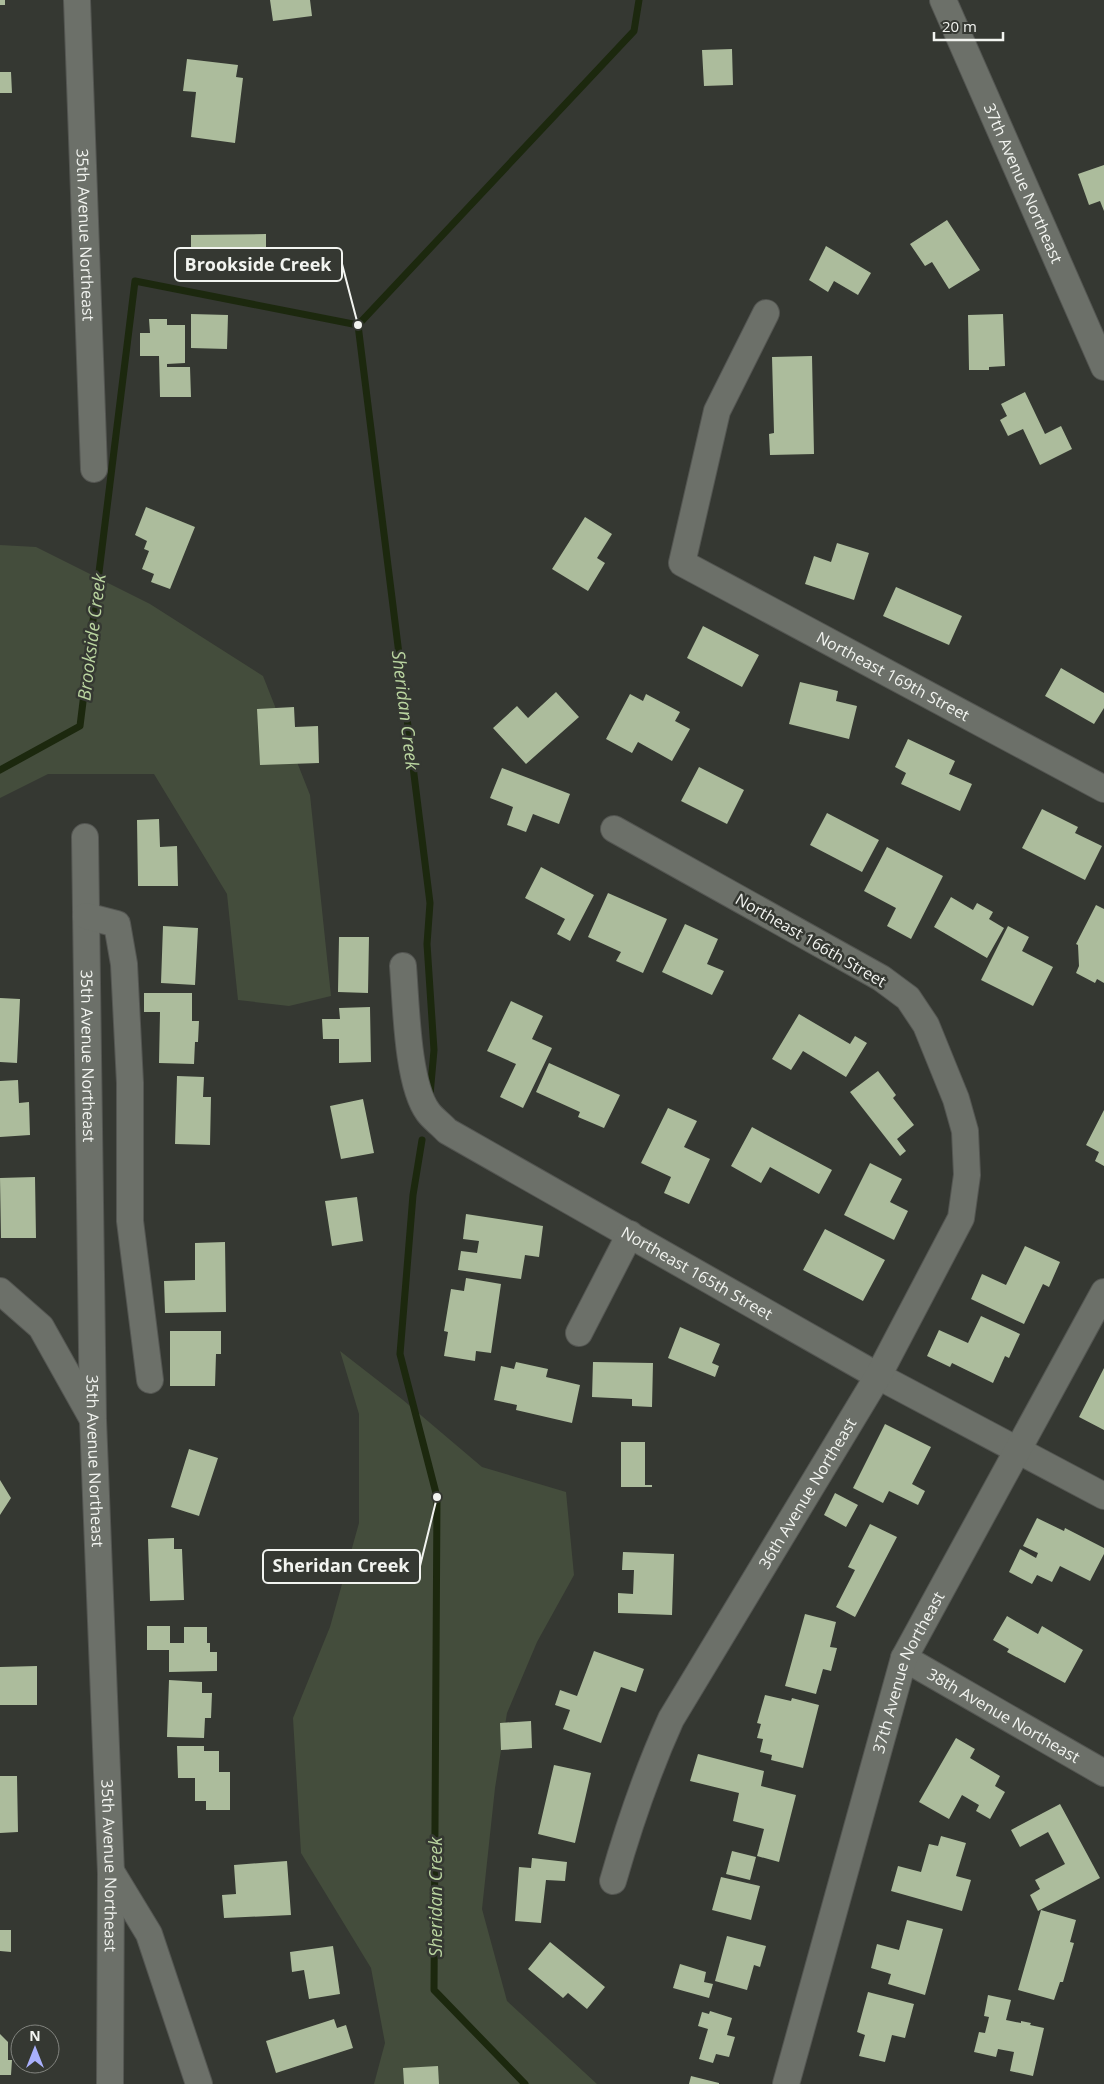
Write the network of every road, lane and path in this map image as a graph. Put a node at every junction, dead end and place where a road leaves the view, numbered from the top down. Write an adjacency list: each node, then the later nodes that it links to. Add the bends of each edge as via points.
1 (77, 0): 5 (street, 35th Avenue Northeast)
2 (943, 0): 4 (street, 37th Avenue Northeast)
3 (766, 313): 6 (street, Northeast 169th Street, via 717,411 682,563)
4 (1104, 367)
5 (94, 469)
6 (1104, 789)
7 (614, 829): 11 (street, Northeast 166th Street, via 881,978 908,998 926,1025)
8 (85, 836): 9 (street, 35th Avenue Northeast)
9 (86, 916): 17 (street, via 117,924 124,964 130,1082 130,1221); 18 (street, 35th Avenue Northeast)
10 (403, 966): 12 (street, Northeast 165th Street, via 412,1061 416,1084 427,1111 447,1130)
11 (956, 1099): 16 (street, 36th Avenue Northeast, via 966,1131 967,1175 961,1218)
12 (630, 1234): 15 (street); 16 (street, Northeast 165th Street)
13 (0, 1290): 18 (street, via 41,1327)
14 (1104, 1292): 19 (street, 37th Avenue Northeast)
15 (579, 1333)
16 (878, 1376): 19 (street, Northeast 165th Street); 24 (street, 36th Avenue Northeast, via 671,1719 629,1824)
17 (150, 1380)
18 (93, 1420): 23 (street, 35th Avenue Northeast)
19 (1018, 1449): 20 (street, Northeast 165th Street); 21 (street, 37th Avenue Northeast)
20 (1104, 1496)
21 (904, 1658): 22 (street, 38th Avenue Northeast); 27 (street, 37th Avenue Northeast)
22 (1104, 1773)
23 (111, 1873): 25 (street, 35th Avenue Northeast); 26 (street, via 149,1934)
24 (613, 1881)
25 (110, 2084)
26 (200, 2084)
27 (786, 2084)

